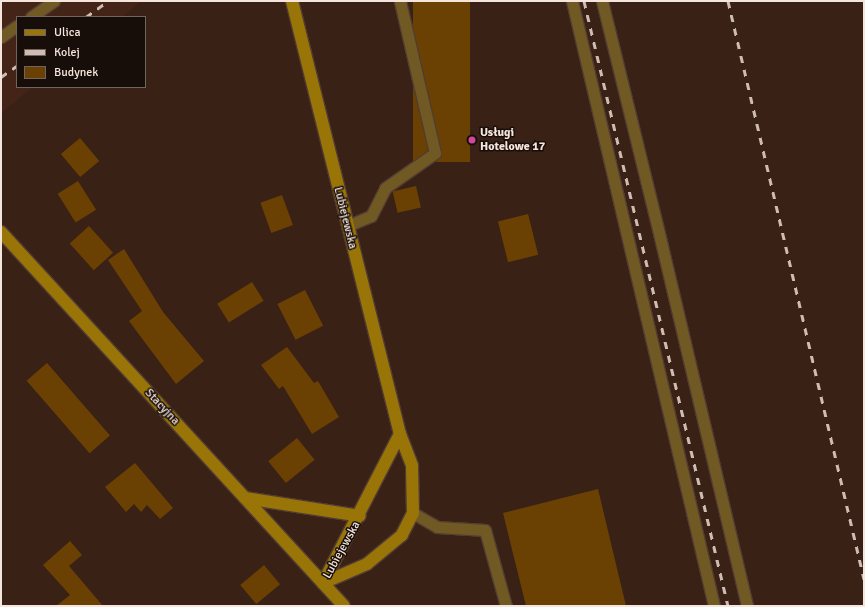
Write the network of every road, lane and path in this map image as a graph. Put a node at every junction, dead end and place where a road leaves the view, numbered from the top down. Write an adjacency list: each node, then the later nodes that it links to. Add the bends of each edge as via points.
1 (54, 1): 6 (lane)
2 (292, 1): 9 (main road, Lubiejewska)
3 (400, 1): 9 (lane, via 435,153 385,188 371,216)
4 (572, 1): 18 (lane)
5 (602, 1): 19 (lane)
6 (32, 16)
7 (16, 27): 8 (lane)
8 (1, 37)
9 (347, 226): 11 (main road, Lubiejewska)
10 (1, 232): 12 (main road, Stacyjna)
11 (400, 434): 13 (main road, Lubiejewska, via 412,466); 14 (main road, Lubiejewska)
12 (245, 498): 14 (main road, Lubiejewska); 15 (main road, Stacyjna)
13 (413, 513): 15 (main road, Lubiejewska, via 402,535 367,564); 17 (lane, via 437,527 485,530)
14 (360, 516): 15 (main road, Lubiejewska)
15 (323, 584): 16 (main road, Lubiejewska)
16 (344, 606)
17 (506, 606)
18 (714, 606)
19 (747, 606)

